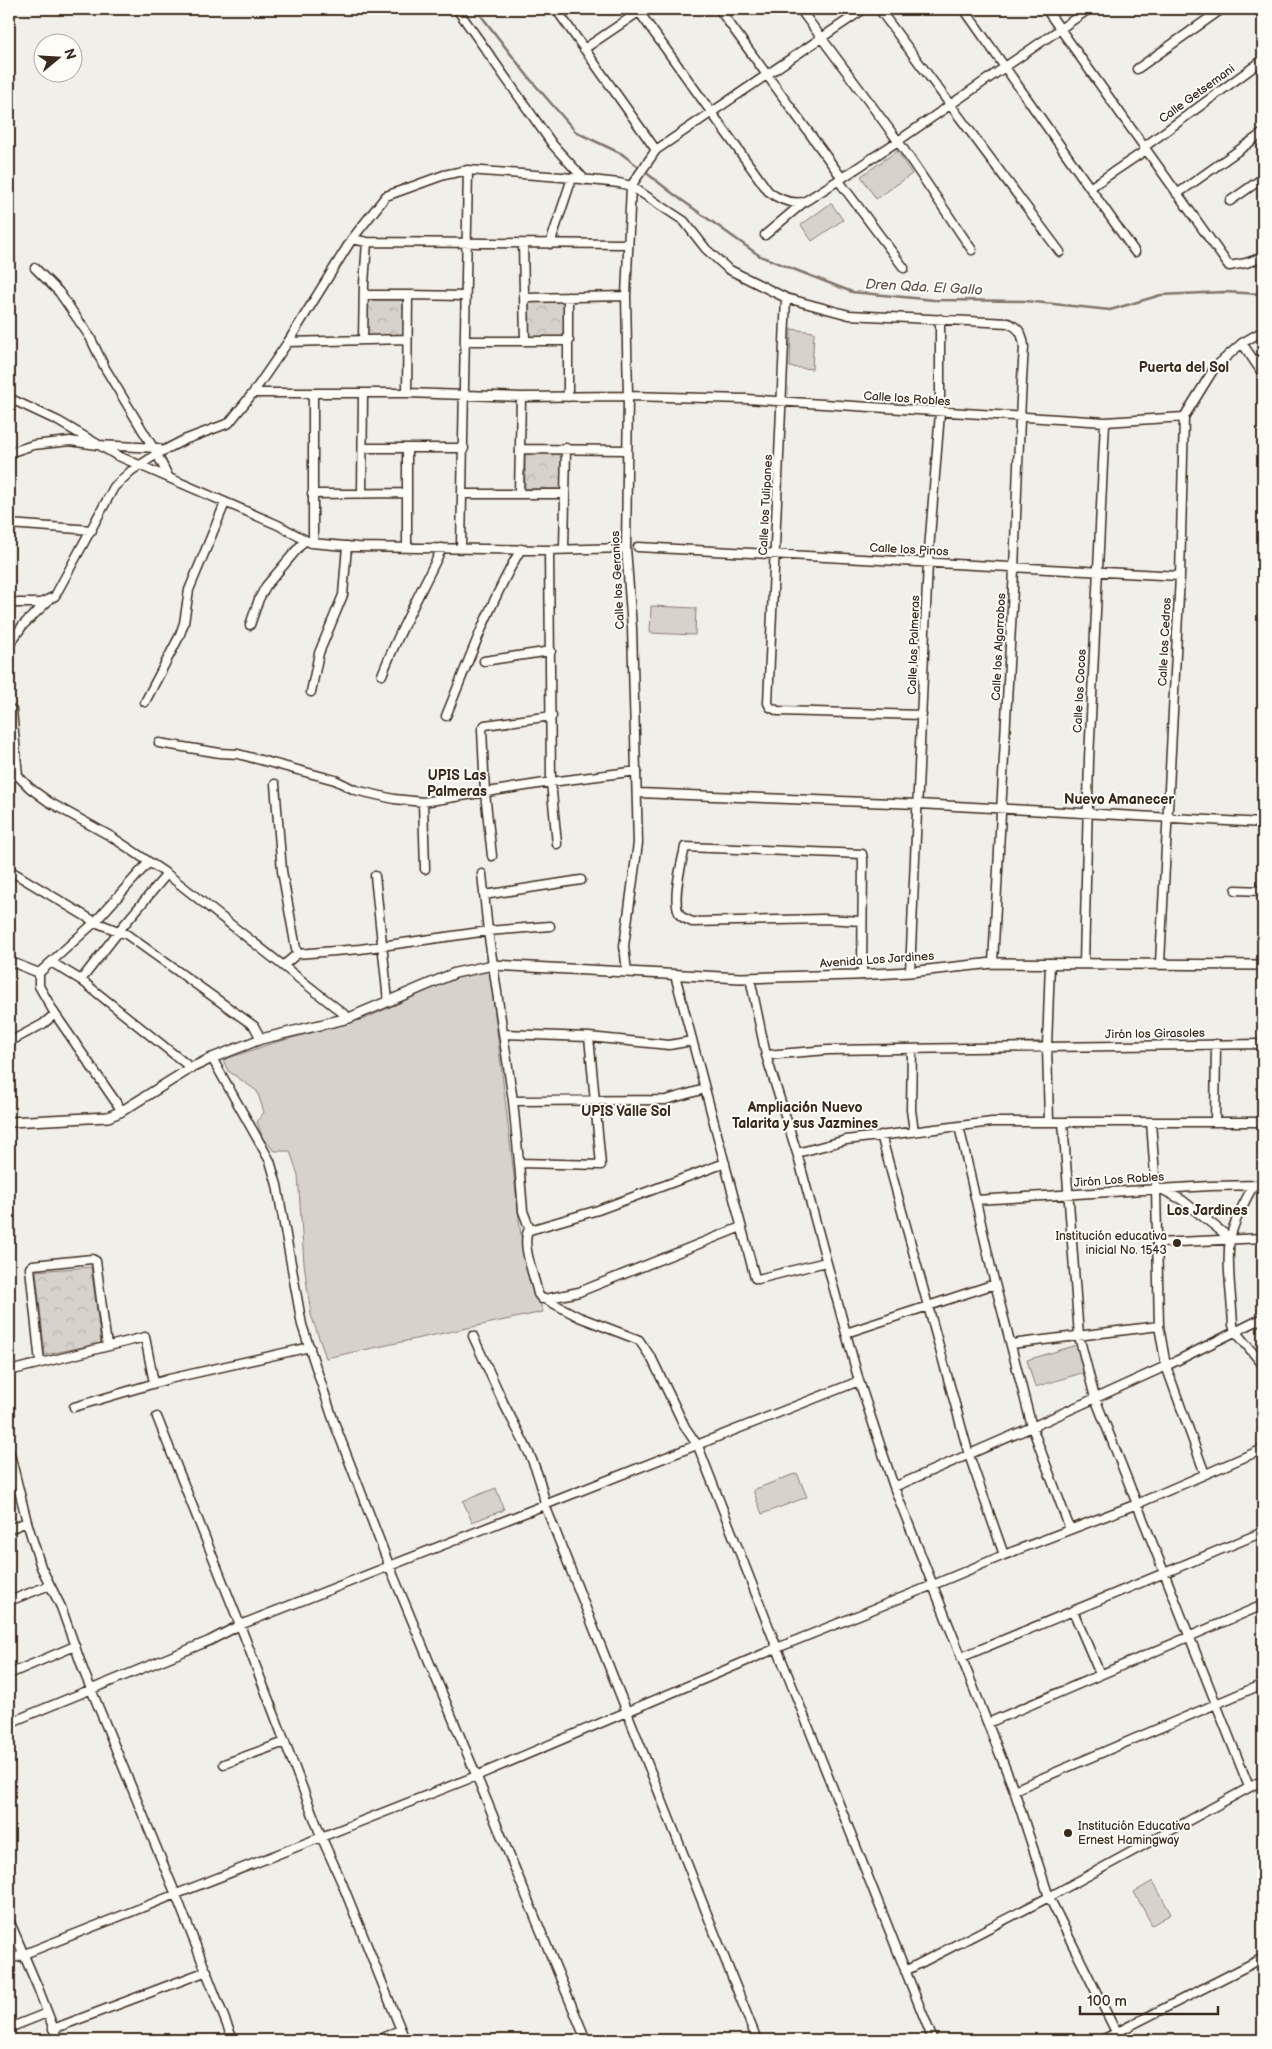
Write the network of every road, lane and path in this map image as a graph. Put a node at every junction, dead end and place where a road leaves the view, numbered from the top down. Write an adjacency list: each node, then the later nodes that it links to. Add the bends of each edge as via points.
1 (457, 9): 28 (street, via 553,145)
2 (556, 9): 14 (street)
3 (719, 9): 18 (street)
4 (800, 9): 13 (street)
5 (864, 9): 13 (street)
6 (879, 9): 19 (street)
7 (964, 9): 16 (street)
8 (1046, 9): 12 (street)
9 (1089, 9): 12 (street)
10 (1222, 9): 17 (street)
11 (639, 10): 14 (street); 20 (street)
12 (1060, 29): 16 (street); 23 (street)
13 (821, 39): 18 (street); 22 (street)
14 (584, 50): 24 (street)
15 (1263, 60): 23 (street, Calle Getsemani)
16 (1005, 67): 19 (street); 31 (street)
17 (1137, 69)
18 (767, 76): 20 (street); 29 (street)
19 (950, 106): 22 (street); 43 (street)
20 (712, 113): 24 (street); 34 (street, via 768,191 784,200)
21 (1263, 133): 32 (street)
22 (898, 141): 29 (street); 42 (street)
23 (1145, 148): 31 (street, Calle Getsemani); 32 (street)
24 (656, 150): 30 (street)
25 (468, 170): 26 (street); 36 (street, via 386,196); 38 (street)
26 (572, 178): 28 (street); 40 (street)
27 (1263, 178): 33 (street)
28 (585, 180): 30 (street)
29 (840, 180): 34 (street); 47 (street)
30 (631, 186): 41 (street, Calle los Geranios); 54 (street, via 684,221 706,250 728,269)
31 (1091, 187): 44 (street)
32 (1177, 194): 45 (street, via 1229,266)
33 (1230, 201)
34 (804, 202): 35 (street)
35 (765, 235)
36 (352, 239): 37 (street); 62 (street)
37 (367, 242): 38 (street); 48 (street)
38 (466, 242): 39 (street); 50 (street)
39 (524, 244): 40 (street); 53 (street)
40 (550, 244): 41 (street)
41 (627, 244): 51 (street, Calle los Geranios)
42 (972, 250)
43 (1060, 252)
44 (1135, 252)
45 (1263, 257)
46 (35, 268): 86 (street, via 60,292 72,310)
47 (904, 268)
48 (364, 295): 49 (street); 57 (street)
49 (408, 296): 50 (street); 58 (street)
50 (465, 296): 59 (street)
51 (626, 296): 52 (street); 70 (street, Calle los Geranios)
52 (568, 297): 53 (street); 61 (street)
53 (524, 298): 60 (street)
54 (786, 298): 55 (street, via 849,316); 74 (street, Calle los Tulipanes)
55 (940, 319): 75 (street, Calle las Palmeras); 76 (street, Calle los Algarrobos, via 1008,323 1018,328 1024,347)
56 (1263, 331): 63 (street, Calle los Cedros)
57 (363, 339): 58 (street); 62 (street)
58 (408, 339): 68 (street)
59 (465, 341): 60 (street); 69 (street)
60 (525, 341): 61 (street)
61 (569, 341): 72 (street)
62 (288, 342): 65 (street)
63 (1242, 343): 64 (street); 77 (street, Calle los Cedros, via 1215,367)
64 (1263, 374)
65 (253, 392): 66 (street, Calle los Robles); 86 (street, via 229,423)
66 (313, 393): 67 (street, Calle los Robles); 92 (street)
67 (363, 393): 68 (street, Calle los Robles); 80 (street)
68 (407, 393): 69 (street, Calle los Robles)
69 (464, 394): 71 (street, Calle los Robles); 81 (street)
70 (628, 396): 72 (street, Calle los Robles); 74 (street, Calle los Robles); 85 (street, Calle los Geranios)
71 (521, 397): 72 (street, Calle los Robles); 84 (street)
72 (568, 397)
73 (9, 398): 79 (street, via 58,421)
74 (782, 401): 75 (street, Calle los Robles); 109 (street, Calle los Tulipanes)
75 (940, 413): 76 (street, Calle los Robles); 110 (street, Calle las Palmeras)
76 (1019, 418): 78 (street, Calle los Robles); 111 (street, Calle los Algarrobos)
77 (1184, 418): 78 (street, Calle los Robles); 113 (street, Calle los Cedros)
78 (1105, 422): 112 (street, Calle los Cocos)
79 (97, 445): 86 (street); 87 (street, via 57,441); 88 (street)
80 (363, 448): 83 (street); 93 (street)
81 (464, 448): 83 (street); 94 (street)
82 (566, 448): 84 (street); 85 (street); 95 (street)
83 (407, 449): 90 (street)
84 (520, 449): 91 (street)
85 (627, 450): 104 (street, Calle los Geranios)
86 (155, 451): 88 (street); 89 (street)
87 (9, 453)
88 (140, 465): 89 (street); 98 (street, via 114,487)
89 (169, 478): 96 (street)
90 (407, 493): 93 (street); 101 (street)
91 (519, 493): 94 (street); 95 (street)
92 (312, 494): 93 (street); 99 (street)
93 (362, 494)
94 (462, 494): 103 (street)
95 (565, 494): 107 (street)
96 (225, 503): 99 (street); 122 (street, via 189,590 184,623)
97 (9, 524): 98 (street)
98 (92, 530): 114 (street, via 60,589)
99 (309, 541): 100 (street); 116 (street, via 266,586)
100 (347, 546): 101 (street); 121 (street, via 343,595 319,653)
101 (407, 548): 102 (street)
102 (442, 548): 103 (street); 120 (street, via 399,632)
103 (461, 548): 106 (street)
104 (626, 548): 107 (street); 128 (street, Calle los Geranios)
105 (638, 548): 109 (street, Calle los Pinos)
106 (521, 549): 108 (street); 124 (street, via 483,624)
107 (564, 549): 108 (street)
108 (549, 550): 118 (street)
109 (775, 554): 110 (street, Calle los Pinos); 126 (street, Calle los Tulipanes, via 767,696 770,707 774,710)
110 (928, 562): 111 (street, Calle los Pinos); 126 (street, Calle las Palmeras)
111 (1014, 567): 112 (street, Calle los Pinos); 135 (street, Calle los Algarrobos)
112 (1097, 571): 113 (street, Calle los Pinos); 136 (street, Calle los Cocos)
113 (1180, 576): 137 (street, Calle los Cedros)
114 (49, 600): 115 (street); 117 (street)
115 (9, 603)
116 (250, 625)
117 (9, 645)
118 (551, 650): 119 (street); 125 (street)
119 (484, 661)
120 (382, 675)
121 (311, 692)
122 (145, 702)
123 (9, 710): 141 (street, via 12,710 18,776 49,802)
124 (446, 716)
125 (552, 716): 129 (street); 132 (street, via 485,725 482,729)
126 (922, 716): 134 (street, Calle las Palmeras)
127 (159, 743): 133 (street, via 238,754 335,780 355,790)
128 (637, 771): 129 (street); 131 (street, Calle los Geranios)
129 (551, 782): 132 (street); 139 (street)
130 (275, 784): 157 (street, via 282,871)
131 (638, 792): 134 (street); 167 (street, Calle los Geranios, via 638,843 624,946)
132 (485, 793): 133 (street); 140 (street)
133 (423, 802): 142 (street)
134 (918, 804): 135 (street); 168 (street, Calle las Palmeras)
135 (1003, 808): 136 (street); 162 (street, Calle los Algarrobos)
136 (1087, 813): 137 (street); 161 (street, Calle los Cocos)
137 (1167, 817): 138 (street); 163 (street, Calle los Cedros)
138 (1263, 823)
139 (557, 844)
140 (492, 856)
141 (148, 863): 144 (street); 152 (street)
142 (425, 869)
143 (9, 870): 152 (street)
144 (167, 874): 154 (street); 164 (street)
145 (482, 874): 150 (street)
146 (375, 876): 156 (street)
147 (581, 880): 150 (street)
148 (1236, 890): 149 (street)
149 (1263, 891)
150 (484, 895): 155 (street)
151 (862, 920): 151 (street, via 862,854 685,847 677,909 682,917 692,922); 171 (street)
152 (95, 922): 154 (street); 159 (street)
153 (550, 926): 155 (street)
154 (119, 931): 173 (street); 179 (street, via 254,1026)
155 (488, 931): 156 (street); 165 (street)
156 (382, 946): 157 (street); 174 (street)
157 (296, 954): 164 (street)
158 (9, 961): 169 (street)
159 (51, 962): 169 (street); 173 (street)
160 (1050, 962): 161 (street, Avenida Los Jardines); 162 (street, Avenida Los Jardines); 184 (street)
161 (1084, 962): 163 (street, Avenida Los Jardines)
162 (992, 963): 168 (street, Avenida Los Jardines)
163 (1160, 964): 166 (street, Avenida Los Jardines)
164 (284, 965): 176 (street)
165 (493, 965): 167 (street, Avenida Los Jardines); 174 (street, Avenida Los Jardines, via 455,973); 177 (street)
166 (1263, 966)
167 (627, 972): 170 (street, Avenida Los Jardines)
168 (910, 972): 171 (street, Avenida Los Jardines)
169 (39, 973): 175 (street, via 39,986)
170 (675, 975): 172 (street, Avenida Los Jardines); 180 (street)
171 (862, 975): 172 (street, Avenida Los Jardines)
172 (750, 978): 186 (street)
173 (81, 980): 188 (street)
174 (388, 1001): 176 (street, Avenida Los Jardines)
175 (55, 1014): 181 (street); 192 (street)
176 (349, 1018): 179 (street, Avenida Los Jardines)
177 (504, 1034): 178 (street); 191 (street)
178 (589, 1036): 180 (street, via 669,1045); 190 (street)
179 (261, 1039): 187 (street, Avenida Los Jardines)
180 (692, 1041): 189 (street)
181 (9, 1042)
182 (1216, 1044): 183 (street, Jirón los Girasoles); 184 (street, Jirón los Girasoles); 197 (street)
183 (1263, 1044)
184 (1047, 1047): 185 (street, Jirón los Girasoles); 194 (street)
185 (912, 1049): 186 (street, Jirón los Girasoles); 200 (street)
186 (766, 1055): 202 (street)
187 (212, 1058): 188 (street, Avenida Los Jardines); 227 (street, via 270,1161 302,1326)
188 (190, 1068): 192 (street, Avenida Los Jardines)
189 (706, 1089): 190 (street, via 666,1100); 204 (street)
190 (596, 1100): 191 (street); 203 (street, via 601,1165)
191 (513, 1101): 203 (street)
192 (122, 1111): 193 (street, Avenida Los Jardines, via 93,1118)
193 (9, 1122)
194 (1049, 1122): 195 (street); 199 (street, via 992,1122)
195 (1063, 1122): 196 (street); 208 (street)
196 (1151, 1122): 197 (street); 207 (street)
197 (1215, 1122): 198 (street)
198 (1263, 1122)
199 (959, 1126): 200 (street); 209 (street)
200 (914, 1131): 201 (street)
201 (881, 1135): 202 (street); 218 (street)
202 (797, 1153): 215 (street)
203 (519, 1163): 211 (street, via 523,1212)
204 (725, 1163): 210 (street); 211 (street, via 598,1210)
205 (1263, 1185): 206 (street, Jirón Los Robles)
206 (1252, 1186): 207 (street, Jirón Los Robles); 213 (street)
207 (1159, 1189): 208 (street, Jirón Los Robles); 213 (street, via 1182,1200); 214 (street)
208 (1069, 1194): 209 (street, Jirón Los Robles); 224 (street)
209 (976, 1200): 216 (street)
210 (741, 1227): 215 (street, via 755,1278); 217 (street, via 579,1292)
211 (530, 1228): 217 (street, via 526,1235 526,1248 538,1294)
212 (1263, 1238): 213 (street)
213 (1231, 1239): 214 (street); 221 (street, via 1229,1251)
214 (1157, 1243): 220 (street)
215 (826, 1262): 222 (street)
216 (995, 1284): 218 (street); 225 (street)
217 (545, 1299): 238 (street, via 580,1317 639,1340)
218 (929, 1306): 222 (street); 241 (street)
219 (1263, 1318): 221 (street)
220 (1159, 1326): 224 (street); 229 (street)
221 (1235, 1331): 229 (street); 230 (street)
222 (846, 1333): 232 (street)
223 (473, 1336): 245 (street, via 529,1453 543,1488)
224 (1079, 1336): 225 (street); 234 (street)
225 (1010, 1344): 237 (street)
226 (107, 1346): 228 (street); 228 (street, via 96,1261 33,1265 30,1268); 233 (street, via 145,1337)
227 (310, 1347): 233 (street); 251 (street, via 334,1422)
228 (40, 1363): 231 (street)
229 (1166, 1366): 234 (street); 242 (street)
230 (1263, 1366)
231 (9, 1371)
232 (859, 1381): 238 (street); 243 (street)
233 (154, 1383): 235 (street)
234 (1095, 1398): 237 (street); 244 (street)
235 (74, 1407)
236 (158, 1417): 258 (street)
237 (1032, 1428): 241 (street); 248 (street)
238 (698, 1446): 245 (street); 261 (street)
239 (1263, 1449): 242 (street)
240 (9, 1450): 246 (street)
241 (969, 1455): 243 (street); 250 (street)
242 (1205, 1474): 244 (street)
243 (894, 1487): 254 (street)
244 (1137, 1504): 248 (street); 252 (street)
245 (545, 1505): 251 (street); 268 (street)
246 (27, 1522): 247 (street); 253 (street, via 41,1567)
247 (9, 1529)
248 (1070, 1529): 250 (street)
249 (1263, 1532): 252 (street)
250 (1004, 1555): 254 (street)
251 (389, 1565): 258 (street); 273 (street)
252 (1164, 1574): 257 (street); 259 (street)
253 (50, 1584): 255 (street); 260 (street)
254 (933, 1585): 261 (street); 262 (street)
255 (9, 1601)
256 (1263, 1605): 259 (street)
257 (1073, 1611): 262 (street); 264 (street)
258 (240, 1624): 266 (street, via 210,1641); 271 (street)
259 (1189, 1636): 264 (street); 267 (street)
260 (75, 1646): 263 (street); 266 (street)
261 (777, 1648): 268 (street); 285 (street)
262 (962, 1657): 270 (street)
263 (9, 1674)
264 (1100, 1674): 270 (street)
265 (1263, 1684): 267 (street)
266 (92, 1689): 269 (street); 278 (street)
267 (1216, 1705): 275 (street); 276 (street)
268 (628, 1711): 273 (street); 296 (street)
269 (9, 1722)
270 (988, 1723): 276 (street)
271 (285, 1742): 272 (street); 277 (street)
272 (224, 1764)
273 (476, 1776): 277 (street); 295 (street)
274 (1263, 1780): 275 (street)
275 (1248, 1787): 279 (street)
276 (1014, 1790): 279 (street)
277 (321, 1836): 278 (street); 289 (street)
278 (176, 1895): 281 (street); 284 (street)
279 (1049, 1897): 285 (street); 290 (street)
280 (9, 1920): 281 (street)
281 (24, 1954): 283 (street); 286 (street)
282 (1263, 1958): 290 (street)
283 (9, 1960)
284 (207, 1971): 288 (street); 292 (street)
285 (905, 1971): 297 (street)
286 (47, 2012): 287 (street); 288 (street)
287 (9, 2028)
288 (53, 2029): 291 (street)
289 (400, 2030): 293 (street); 294 (street)
290 (1116, 2032): 298 (street)
291 (58, 2040)
292 (233, 2040)
293 (376, 2040)
294 (405, 2040)
295 (586, 2040)
296 (757, 2040)
297 (933, 2040)
298 (1102, 2040)

